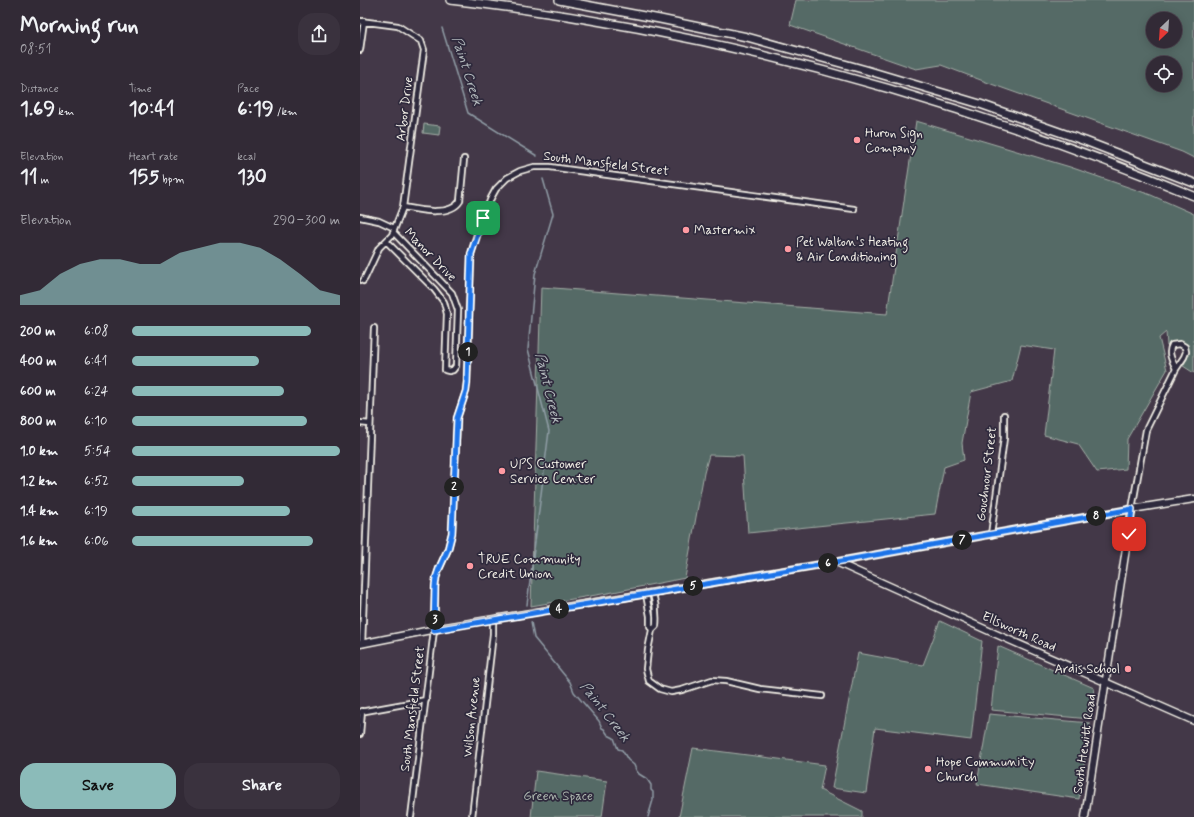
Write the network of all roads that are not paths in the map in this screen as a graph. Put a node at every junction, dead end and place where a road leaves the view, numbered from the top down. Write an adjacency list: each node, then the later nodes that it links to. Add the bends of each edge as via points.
1 (450, 0): 7 (highway, via 619,25 776,58 967,112 1082,152)
2 (559, 0): 6 (highway, via 747,37 866,70 1018,117)
3 (362, 21): 4 (street); 8 (street, Arbor Drive, via 398,26 421,41 424,50)
4 (360, 50)
5 (464, 159): 8 (street, via 460,201 457,205 430,212)
6 (1194, 184)
7 (1194, 196)
8 (403, 207): 11 (street, Arbor Drive)
9 (854, 209): 26 (street, South Mansfield Street, via 550,166 520,171 507,178 496,189 471,254 467,382 457,418 452,533 436,578)
10 (360, 217): 11 (street, Manor Drive, via 379,221)
11 (394, 230): 12 (street, Arbor Drive); 12 (street, Manor Drive, via 452,293 458,310 456,366 453,370 445,370 447,314 444,302)
12 (386, 241): 13 (street, Arbor Drive, via 379,248)
13 (363, 281)
14 (374, 328): 18 (street)
15 (1176, 370): 15 (street, via 1186,352 1180,344 1172,345 1169,349); 20 (street, via 1146,430)
16 (1004, 415): 21 (street, Gouchnour Street, via 1004,438)
17 (360, 423): 18 (street)
18 (370, 424): 28 (street)
19 (1194, 499): 20 (main road)
20 (1132, 509): 21 (main road); 29 (main road, South Hewitt Road)
21 (991, 535): 22 (main road)
22 (836, 562): 23 (main road); 29 (main road, Ellsworth Road)
23 (653, 592): 24 (main road); 27 (street, via 657,616 656,626)
24 (646, 594): 25 (main road); 27 (street)
25 (493, 620): 26 (main road); 36 (street, Wilson Avenue)
26 (434, 630): 28 (main road); 31 (street, South Mansfield Street)
27 (652, 630): 30 (street, via 646,669 649,681 660,689 671,692 712,680)
28 (361, 644)
29 (1105, 683): 33 (main road, Ellsworth Road); 37 (main road, South Hewitt Road)
30 (822, 696)
31 (426, 700): 32 (street); 35 (street, South Mansfield Street)
32 (361, 711): 34 (street)
33 (1194, 721)
34 (360, 734)
35 (411, 817)
36 (472, 817)
37 (1085, 817)

